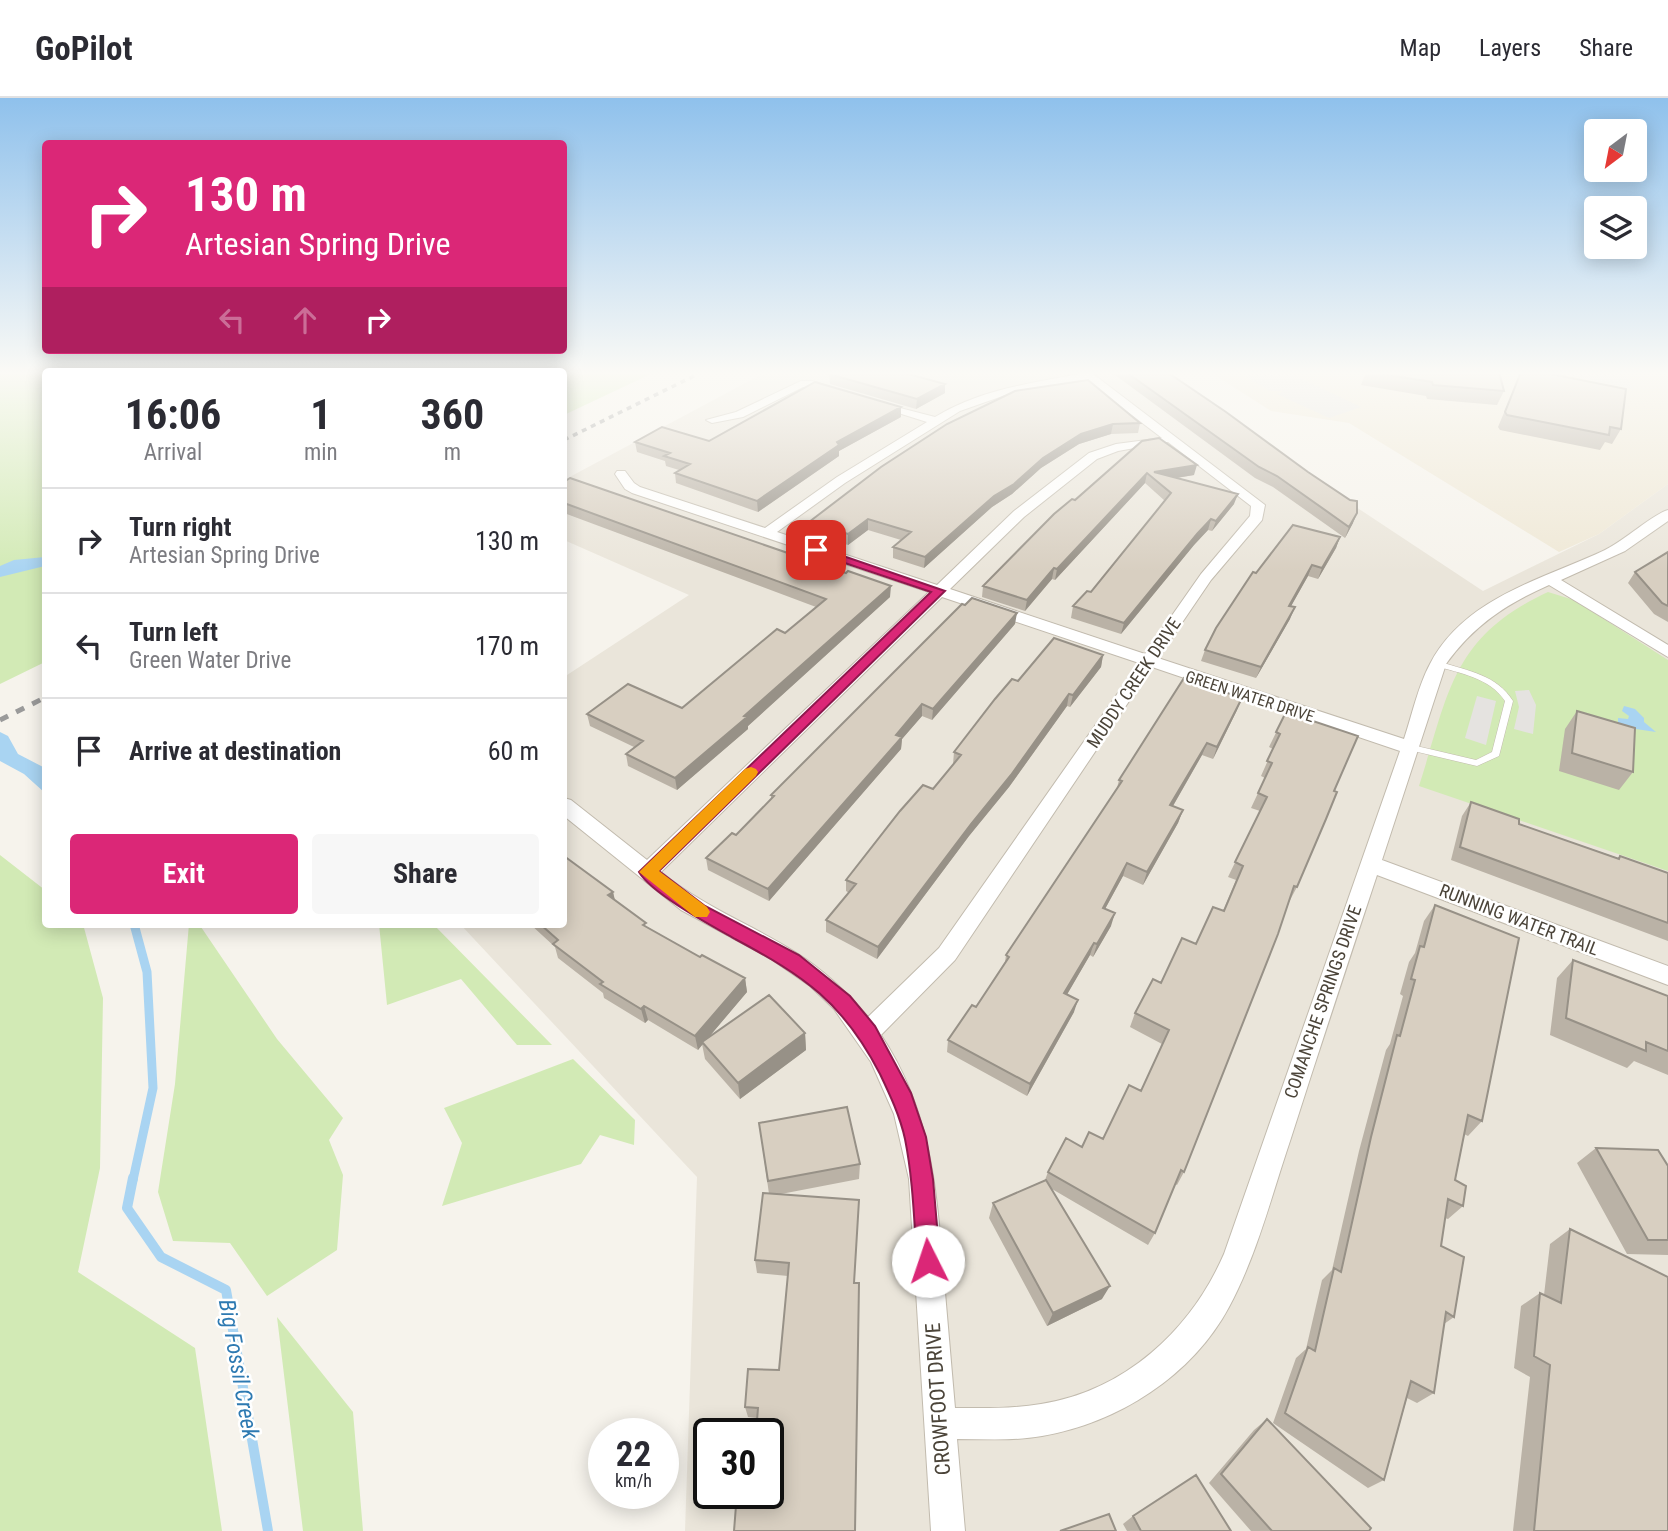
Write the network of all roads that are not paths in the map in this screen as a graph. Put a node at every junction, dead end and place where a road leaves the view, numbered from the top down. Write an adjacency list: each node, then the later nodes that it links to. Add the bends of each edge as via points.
1 (907, 439): 5 (street)
2 (1171, 440): 7 (street, via 1116,448 1085,461 1019,514); 9 (street, MUDDY CREEK DRIVE, via 1258,505 1259,511 1206,577)
3 (621, 474): 5 (street, GREEN WATER DRIVE, via 636,490)
4 (1668, 514): 6 (street, COMANCHE SPRINGS DRIVE, via 1620,548)
5 (766, 534): 7 (street, GREEN WATER DRIVE)
6 (1548, 578): 8 (street); 10 (street, COMANCHE SPRINGS DRIVE, via 1482,613)
7 (939, 591): 9 (street, GREEN WATER DRIVE); 14 (street)
8 (1668, 652)
9 (1149, 662): 11 (street, GREEN WATER DRIVE); 16 (street, MUDDY CREEK DRIVE, via 947,954)
10 (1438, 664): 11 (street, COMANCHE SPRINGS DRIVE); 11 (lane, via 1482,679 1505,693 1509,701 1496,754 1477,763)
11 (1408, 747): 13 (street, COMANCHE SPRINGS DRIVE)
12 (567, 807): 14 (street, CROWFOOT DRIVE)
13 (1370, 864): 15 (street, RUNNING WATER TRAIL); 17 (street, COMANCHE SPRINGS DRIVE, via 1238,1255 1206,1319 1152,1372 1086,1409 1042,1420)
14 (648, 872): 16 (street, CROWFOOT DRIVE, via 698,911 801,967 843,1002)
15 (1668, 976)
16 (868, 1032): 17 (street, CROWFOOT DRIVE, via 903,1100 915,1137)
17 (941, 1424): 18 (street, CROWFOOT DRIVE)
18 (948, 1531)

